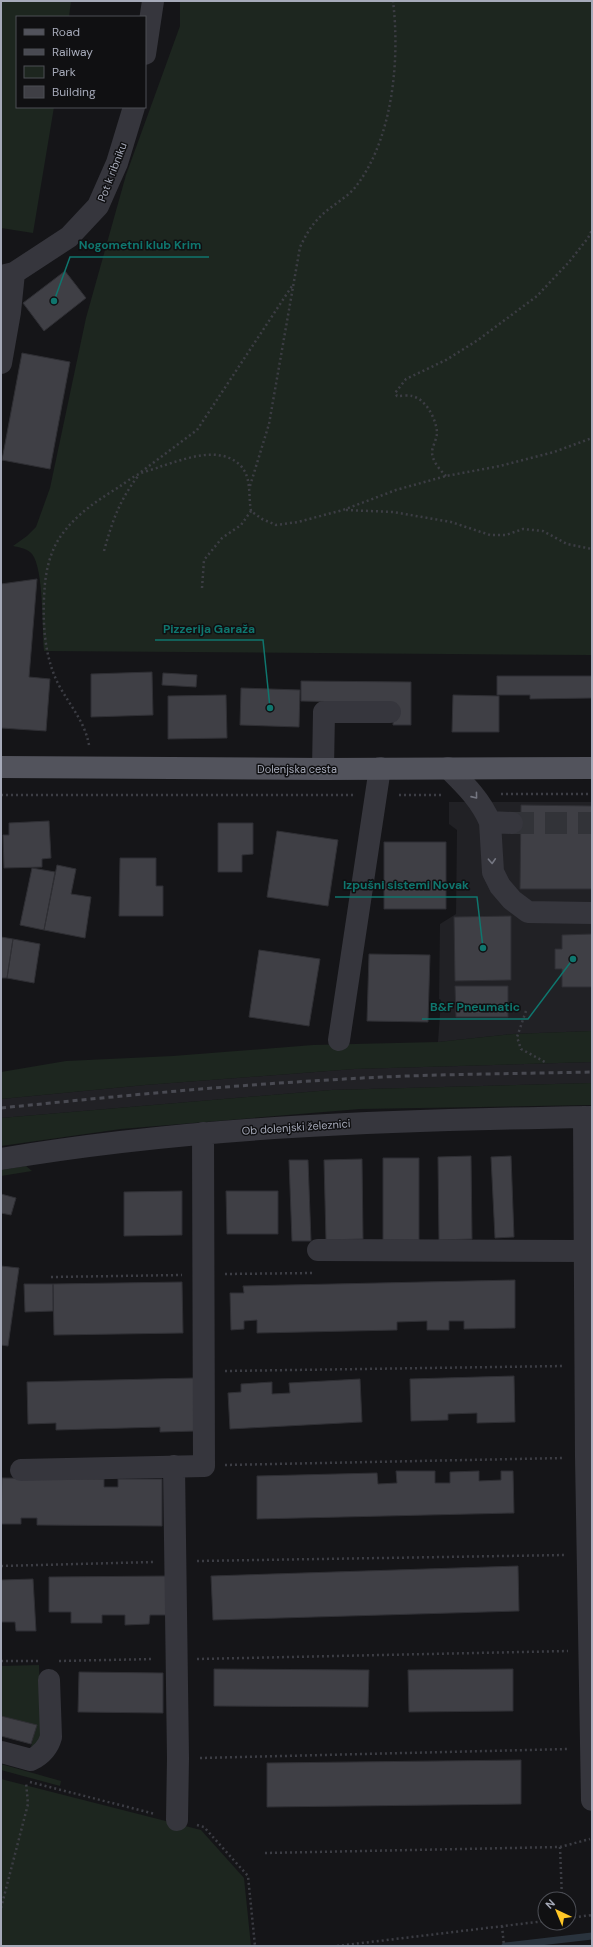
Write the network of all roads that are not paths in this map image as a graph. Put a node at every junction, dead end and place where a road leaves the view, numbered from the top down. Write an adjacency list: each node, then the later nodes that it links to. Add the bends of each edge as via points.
1 (153, 1): 2 (street)
2 (146, 47)
3 (134, 108): 4 (street, Pot k ribniku, via 117,163 98,206 69,237)
4 (7, 274): 5 (street, Pot k ribniku, via 10,312)
5 (1, 363)
6 (390, 712): 11 (street, via 324,712)
7 (1, 767): 11 (main road, Dolenjska cesta)
8 (380, 768): 9 (main road, Dolenjska cesta); 11 (main road, Dolenjska cesta); 15 (street)
9 (448, 768): 10 (main road, Dolenjska cesta); 12 (street, one-way to 12, via 475,795)
10 (592, 768)
11 (323, 769)
12 (490, 822): 13 (street); 14 (street, one-way to 14, via 493,872 500,886 512,900 528,912)
13 (512, 823)
14 (592, 913)
15 (339, 1040)
16 (588, 1117): 17 (street, Ob dolenjski železnici, via 367,1122); 20 (street)
17 (203, 1133): 18 (street, Ob dolenjski železnici); 21 (street, via 204,1466)
18 (1, 1158)
19 (318, 1250): 20 (street)
20 (585, 1251): 25 (street)
21 (174, 1466): 22 (street); 26 (street)
22 (21, 1470)
23 (49, 1667): 24 (street, via 49,1744 40,1755 31,1760)
24 (1, 1752)
25 (592, 1800)
26 (177, 1820)

